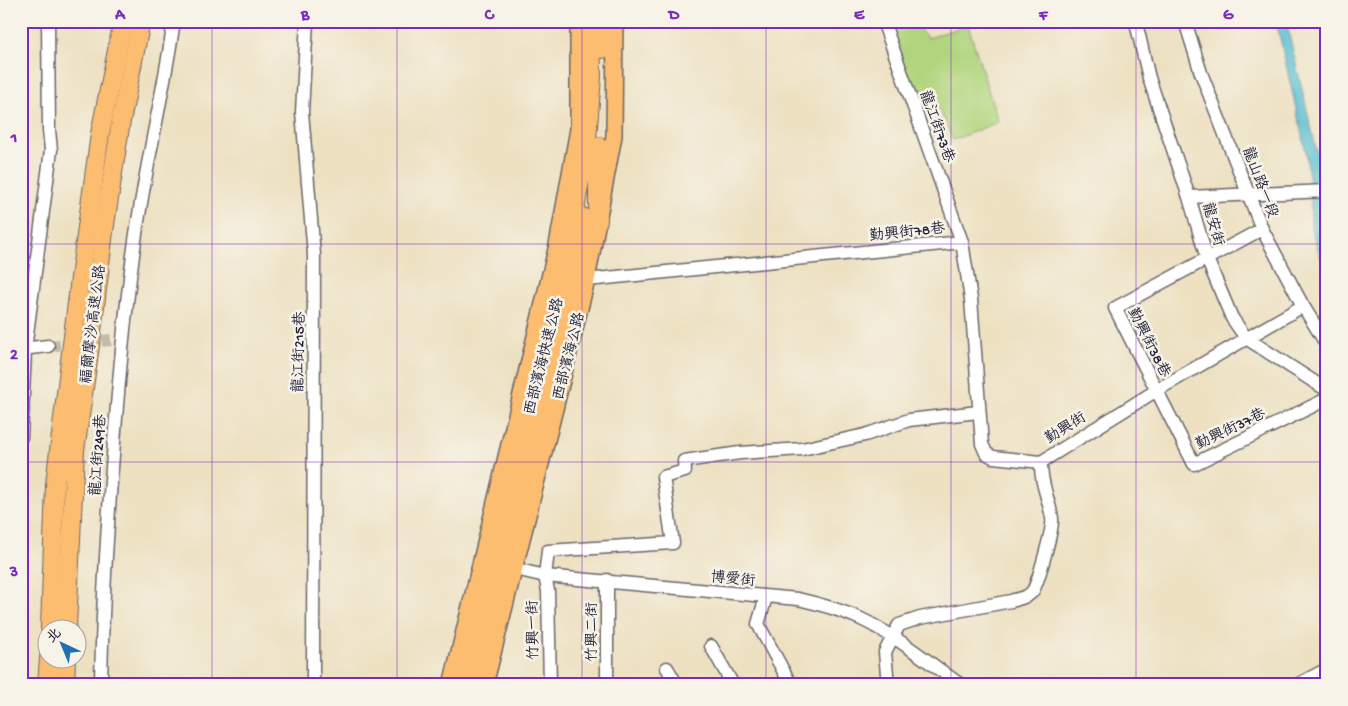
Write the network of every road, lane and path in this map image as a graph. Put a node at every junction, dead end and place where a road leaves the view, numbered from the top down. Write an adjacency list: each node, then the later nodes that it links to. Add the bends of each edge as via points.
1 (48, 21): 13 (street)
2 (123, 21): 43 (highway, 福爾摩沙高速公路, via 100,134 55,484)
3 (141, 21): 44 (highway, 福爾摩沙高速公路, via 105,222 75,450)
4 (174, 21): 26 (street, 龍江街249巷, via 144,184)
5 (307, 21): 54 (street, 龍江街215巷, via 302,112 314,255)
6 (578, 21): 32 (main road, 西部濱海公路, via 578,129 557,245)
7 (590, 21): 21 (highway, 西部濱海快速公路, via 592,77 588,139)
8 (603, 21): 14 (highway, 西部濱海快速公路)
9 (615, 21): 18 (main road, 西部濱海公路, via 614,136)
10 (882, 21): 20 (street, 龍江街73巷)
11 (1138, 21): 17 (street, 龍安街, via 1149,78)
12 (1185, 21): 16 (street, 龍山路一段, via 1201,73)
13 (49, 130): 25 (street); 31 (street, via 51,150)
14 (598, 146): 18 (highway); 39 (highway, 西部濱海快速公路, via 580,253)
15 (1326, 191): 16 (street)
16 (1250, 195): 17 (street); 19 (street, 龍山路一段)
17 (1189, 197): 22 (street, 龍安街)
18 (598, 221): 23 (main road, 西部濱海公路)
19 (1262, 229): 22 (street); 24 (street, 龍山路一段)
20 (962, 242): 23 (street, 勤興街78巷); 36 (street, 勤興街78巷, via 970,299)
21 (568, 252): 32 (highway); 39 (highway, 西部濱海快速公路)
22 (1207, 259): 27 (street, 龍安街, via 1232,318); 33 (street, 勤興街38巷, via 1115,308)
23 (587, 280): 39 (main road, 西部濱海公路)
24 (1303, 306): 27 (street, 勤興街); 29 (street, 龍山路一段)
25 (21, 313)
26 (124, 335): 28 (street); 53 (street, 龍江街249巷, via 107,548)
27 (1246, 338): 33 (street, 勤興街); 34 (street, 龍安街)
28 (111, 340)
29 (1327, 345)
30 (48, 346): 31 (street)
31 (23, 349): 37 (street)
32 (528, 369): 39 (main road, 西部濱海公路)
33 (1157, 390): 35 (street, 勤興街37巷, via 1194,464); 38 (street, 勤興街)
34 (1327, 390)
35 (1327, 400)
36 (978, 412): 38 (street, 勤興街78巷, via 986,452 993,456); 40 (street, 竹興一街, via 909,420 865,435 802,449 684,461 685,472 663,478 673,543 548,551)
37 (21, 437)
38 (1041, 462): 45 (street, 勤興街, via 1040,476 1053,520 1032,592 1024,598 899,624)
39 (498, 564): 40 (street, 博愛街); 55 (main road, 西部濱海公路); 56 (highway, 西部濱海快速公路); 57 (highway, 西部濱海快速公路); 58 (main road, 西部濱海公路)
40 (545, 576): 41 (street, 博愛街); 59 (street, 竹興一街)
41 (608, 580): 42 (street, 博愛街); 60 (street, 竹興二街)
42 (766, 597): 45 (street, 博愛街, via 798,599 834,608); 63 (street, via 758,624)
43 (50, 618)
44 (67, 618)
45 (892, 637): 64 (street, via 885,652); 65 (street, 博愛街)
46 (711, 646): 62 (street)
47 (48, 668): 51 (highway)
48 (66, 668): 52 (highway)
49 (668, 668): 61 (street)
50 (1327, 669): 66 (street)
51 (48, 685)
52 (65, 685)
53 (101, 685)
54 (313, 685)
55 (451, 685)
56 (461, 685)
57 (475, 685)
58 (485, 685)
59 (550, 685)
60 (607, 685)
61 (677, 685)
62 (732, 685)
63 (791, 685)
64 (888, 685)
65 (962, 685)
66 (1297, 685)

